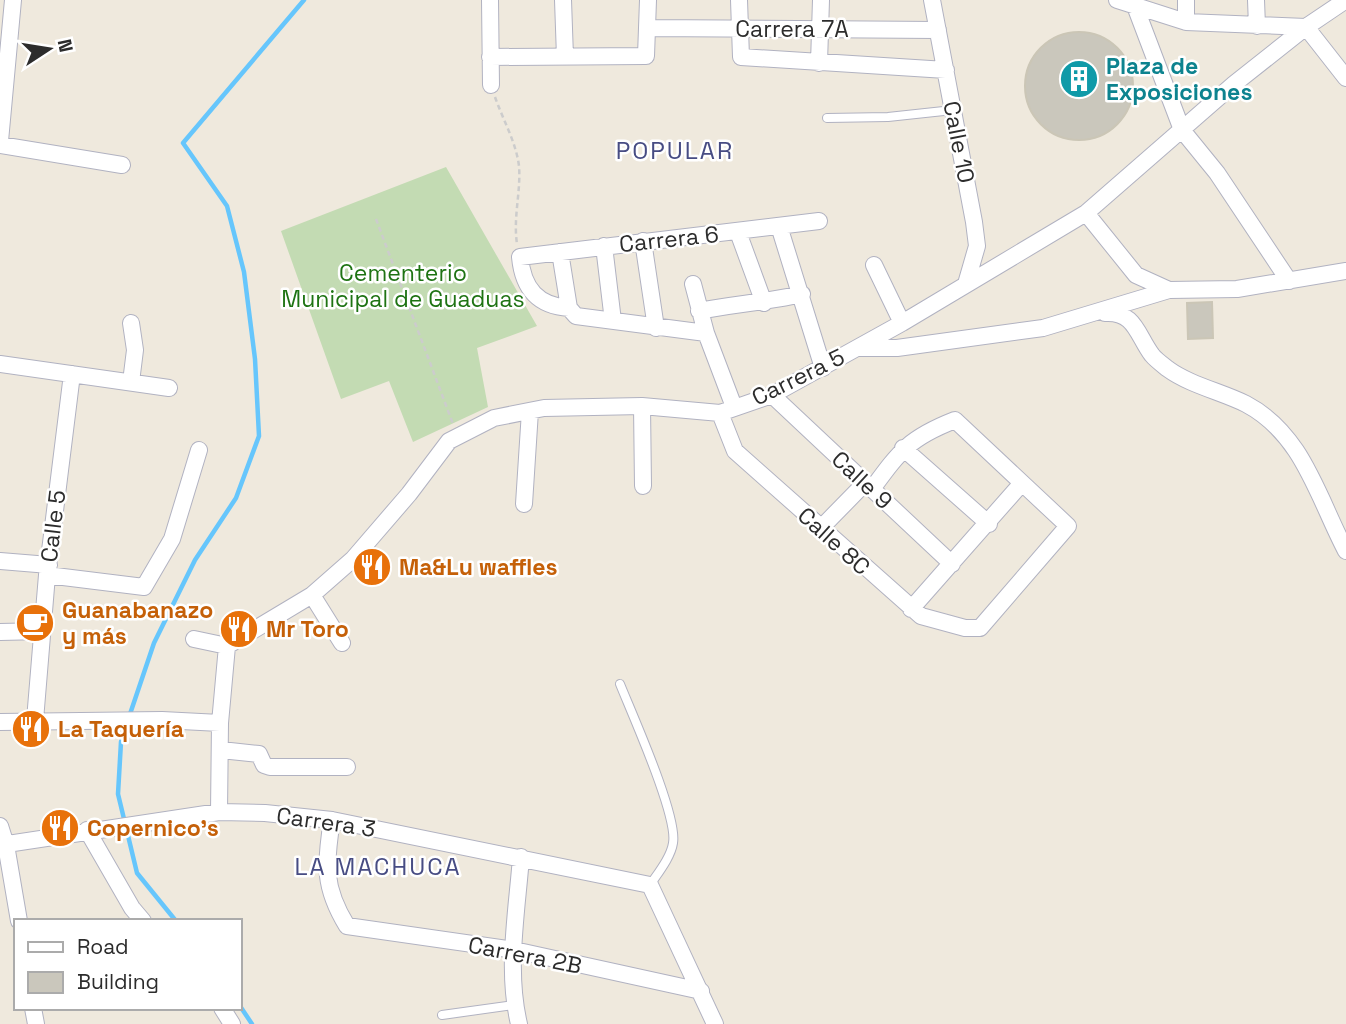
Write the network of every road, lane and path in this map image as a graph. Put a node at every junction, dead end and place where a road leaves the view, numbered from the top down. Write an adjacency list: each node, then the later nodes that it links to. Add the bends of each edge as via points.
1 (13, 0): 29 (street)
2 (489, 0): 20 (street)
3 (563, 0): 21 (street)
4 (648, 0): 16 (street)
5 (739, 0): 17 (street)
6 (821, 0): 18 (street)
7 (932, 0): 19 (street, Calle 10)
8 (1117, 0): 12 (street)
9 (1186, 0): 13 (street)
10 (1256, 0): 14 (street)
11 (1346, 0): 15 (street, Carrera 5)
12 (1135, 6): 13 (street); 28 (street)
13 (1186, 22): 14 (street)
14 (1256, 26): 15 (street)
15 (1306, 27): 24 (street); 28 (street, Carrera 5)
16 (647, 28): 17 (street, Carrera 7A); 21 (street, via 646,56)
17 (740, 28): 18 (street, Carrera 7A); 22 (street, via 741,57)
18 (821, 29): 19 (street, Carrera 7A); 22 (street)
19 (938, 30): 23 (street, Calle 10)
20 (490, 57): 21 (street); 25 (street)
21 (565, 57)
22 (820, 63): 23 (street)
23 (946, 70): 26 (street, Calle 10)
24 (1346, 78)
25 (491, 85): 39 (path, via 519,168 514,224)
26 (953, 110): 27 (lane); 44 (street, Calle 10, via 977,246)
27 (827, 118)
28 (1182, 130): 31 (street, Carrera 5); 42 (street)
29 (0, 143): 30 (street)
30 (122, 165)
31 (1086, 213): 44 (street, Carrera 5); 45 (street, via 1136,275)
32 (376, 219): 66 (path)
33 (819, 221): 34 (street, Carrera 6)
34 (779, 226): 35 (street, Carrera 6); 46 (street)
35 (737, 232): 36 (street, Carrera 6); 47 (street)
36 (643, 242): 37 (street, Carrera 6); 54 (street)
37 (604, 246): 38 (street, Carrera 6); 51 (street)
38 (561, 252): 39 (street, Carrera 6); 49 (street)
39 (520, 257): 49 (street, via 521,273 539,301)
40 (873, 265): 53 (street)
41 (1346, 271): 42 (street)
42 (1289, 281): 45 (street, via 1237,289)
43 (693, 284): 48 (street)
44 (967, 284): 53 (street, Carrera 5)
45 (1168, 290): 50 (street)
46 (802, 294): 47 (street); 58 (street)
47 (764, 303): 48 (street)
48 (699, 311): 55 (street)
49 (573, 312): 51 (street)
50 (1094, 314): 56 (street, via 992,336 897,348); 75 (street, via 1117,312 1136,324 1152,354 1171,371 1274,422 1307,467)
51 (613, 321): 54 (street)
52 (131, 323): 60 (street, via 135,350)
53 (902, 323): 56 (street, Carrera 5)
54 (656, 328): 55 (street)
55 (706, 332): 64 (street)
56 (857, 348): 58 (street, Carrera 5)
57 (0, 364): 59 (street)
58 (823, 368): 62 (street, Carrera 5)
59 (72, 374): 60 (street); 78 (street, Calle 5)
60 (131, 382): 61 (street)
61 (169, 388)
62 (772, 396): 64 (street, Carrera 5); 71 (street, Calle 9)
63 (642, 406): 64 (street, Carrera 5); 65 (street, Carrera 5); 70 (street)
64 (727, 410): 74 (street, Calle 8C, via 735,451)
65 (530, 411): 66 (street, Carrera 5, via 494,418); 72 (street)
66 (458, 436): 79 (street, Carrera 5, via 449,441 353,559)
67 (903, 448): 69 (street, via 927,431 955,420); 71 (street); 73 (street)
68 (199, 450): 78 (street, via 172,539 144,587)
69 (1022, 483): 73 (street); 80 (street, Calle 8C, via 1068,526 980,628 921,617)
70 (643, 486)
71 (869, 486): 74 (street); 77 (street, Calle 9)
72 (524, 504)
73 (989, 524): 77 (street)
74 (820, 529): 80 (street, Calle 8C)
75 (1346, 551)
76 (0, 561): 78 (street)
77 (952, 564): 80 (street)
78 (48, 570): 81 (street, Calle 5)
79 (312, 596): 84 (street); 85 (street, Carrera 5)
80 (911, 609)
81 (43, 631): 82 (street); 87 (street, Calle 5)
82 (0, 632)
83 (194, 639): 85 (street)
84 (342, 643)
85 (227, 646): 89 (street)
86 (620, 684): 98 (lane, via 662,792 674,839)
87 (35, 720): 88 (street); 89 (street)
88 (0, 722)
89 (220, 723): 90 (street)
90 (221, 750): 91 (street, via 259,754 270,767); 92 (street)
91 (347, 767)
92 (219, 812): 93 (street, Carrera 3); 95 (street, Carrera 3)
93 (332, 820): 97 (street, Carrera 3); 101 (street, Carrera 2B, via 327,873 331,900 348,926)
94 (0, 826): 96 (street)
95 (93, 829): 96 (street, Carrera 3); 100 (street)
96 (3, 845): 99 (street)
97 (522, 857): 98 (street, Carrera 3); 101 (street)
98 (650, 886): 102 (street)
99 (19, 919)
100 (141, 919)
101 (513, 950): 102 (street, Carrera 2B); 103 (street)
102 (701, 991): 106 (street)
103 (514, 1004): 104 (lane); 105 (street)
104 (442, 1015)
105 (519, 1024)
106 (715, 1024)

